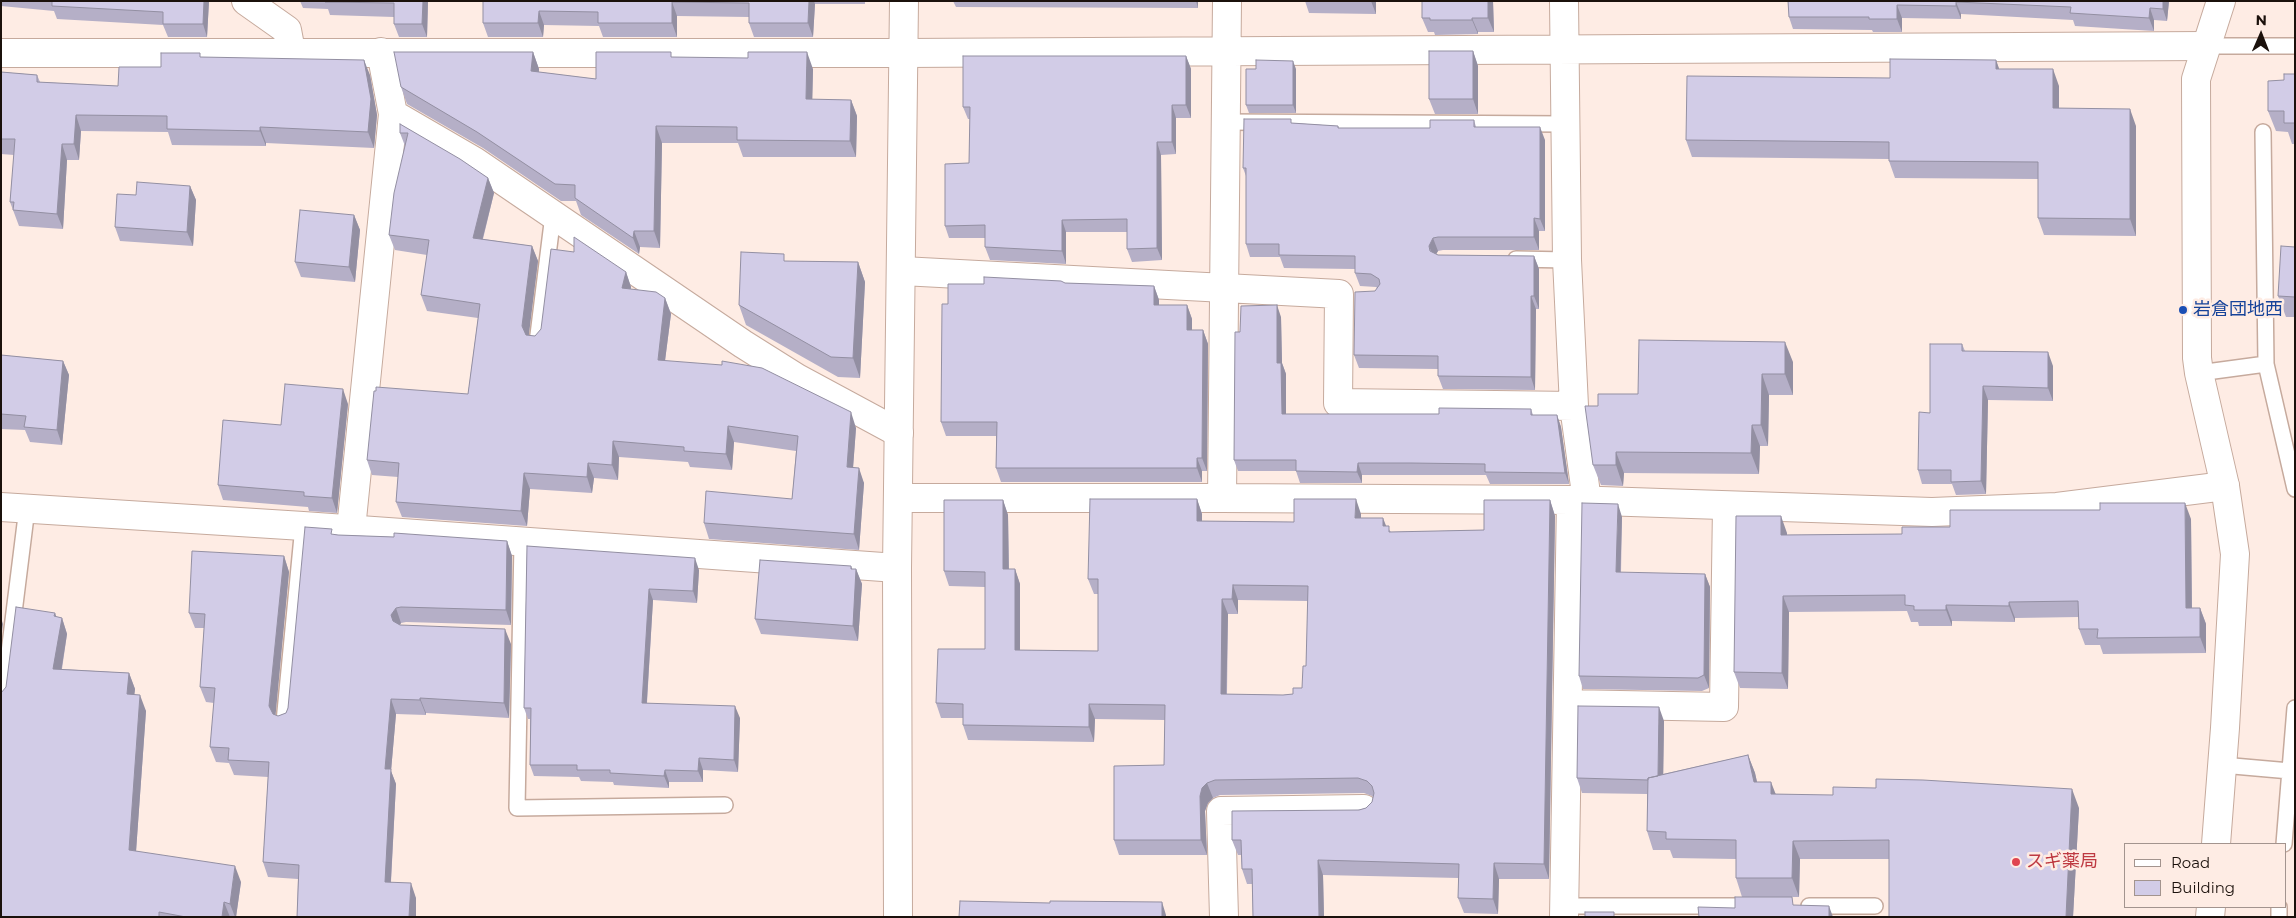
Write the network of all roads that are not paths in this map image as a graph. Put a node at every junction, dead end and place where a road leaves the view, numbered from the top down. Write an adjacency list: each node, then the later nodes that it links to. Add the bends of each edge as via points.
1 (246, 1): 9 (street, via 287,30)
2 (904, 1): 13 (street)
3 (1227, 1): 10 (street)
4 (1564, 1): 8 (street)
5 (2221, 1): 6 (street)
6 (2206, 46): 7 (lane); 8 (street); 25 (street, via 2196,79)
7 (2295, 46)
8 (1564, 49): 10 (street); 16 (street)
9 (291, 51): 11 (street); 12 (street)
10 (1226, 51): 13 (street); 15 (street)
11 (1, 52)
12 (381, 52): 13 (street); 14 (street)
13 (904, 53): 21 (street)
14 (393, 114): 18 (street, via 474,162); 36 (street)
15 (1225, 122): 16 (lane); 22 (street)
16 (1565, 124): 20 (street)
17 (2262, 132): 24 (lane)
18 (552, 215): 23 (lane); 27 (street, via 797,378)
19 (1500, 259): 20 (lane)
20 (1567, 260): 26 (street)
21 (902, 271): 22 (street); 27 (street)
22 (1223, 288): 26 (street, via 1348,295 1338,403); 31 (street)
23 (537, 343)
24 (2266, 364): 25 (lane); 29 (lane)
25 (2199, 373): 28 (street)
26 (1574, 406): 32 (street)
27 (899, 433): 30 (street)
28 (2225, 486): 33 (street, via 2057,507 1932,512); 45 (street, via 2235,554)
29 (2295, 489)
30 (899, 498): 31 (street); 38 (street)
31 (1222, 498): 32 (street)
32 (1579, 501): 33 (street); 42 (street)
33 (1727, 506): 42 (street, via 1724,707)
34 (14, 508): 35 (street); 41 (lane)
35 (303, 526): 36 (street); 44 (lane)
36 (351, 529): 37 (street)
37 (522, 542): 38 (street); 40 (lane)
38 (897, 568): 55 (street)
39 (501, 635): 40 (lane)
40 (520, 635): 47 (lane, via 517,808)
41 (3, 701)
42 (1568, 704): 54 (street)
43 (2295, 708): 46 (lane)
44 (284, 722)
45 (2222, 765): 46 (lane); 49 (street)
46 (2290, 771): 50 (lane)
47 (724, 806)
48 (1364, 809): 56 (street, via 1221,811)
49 (2216, 843)
50 (2284, 843)
51 (1768, 906): 54 (lane)
52 (1797, 906): 53 (lane)
53 (1875, 906)
54 (1564, 912)
55 (898, 917)
56 (1224, 917)

